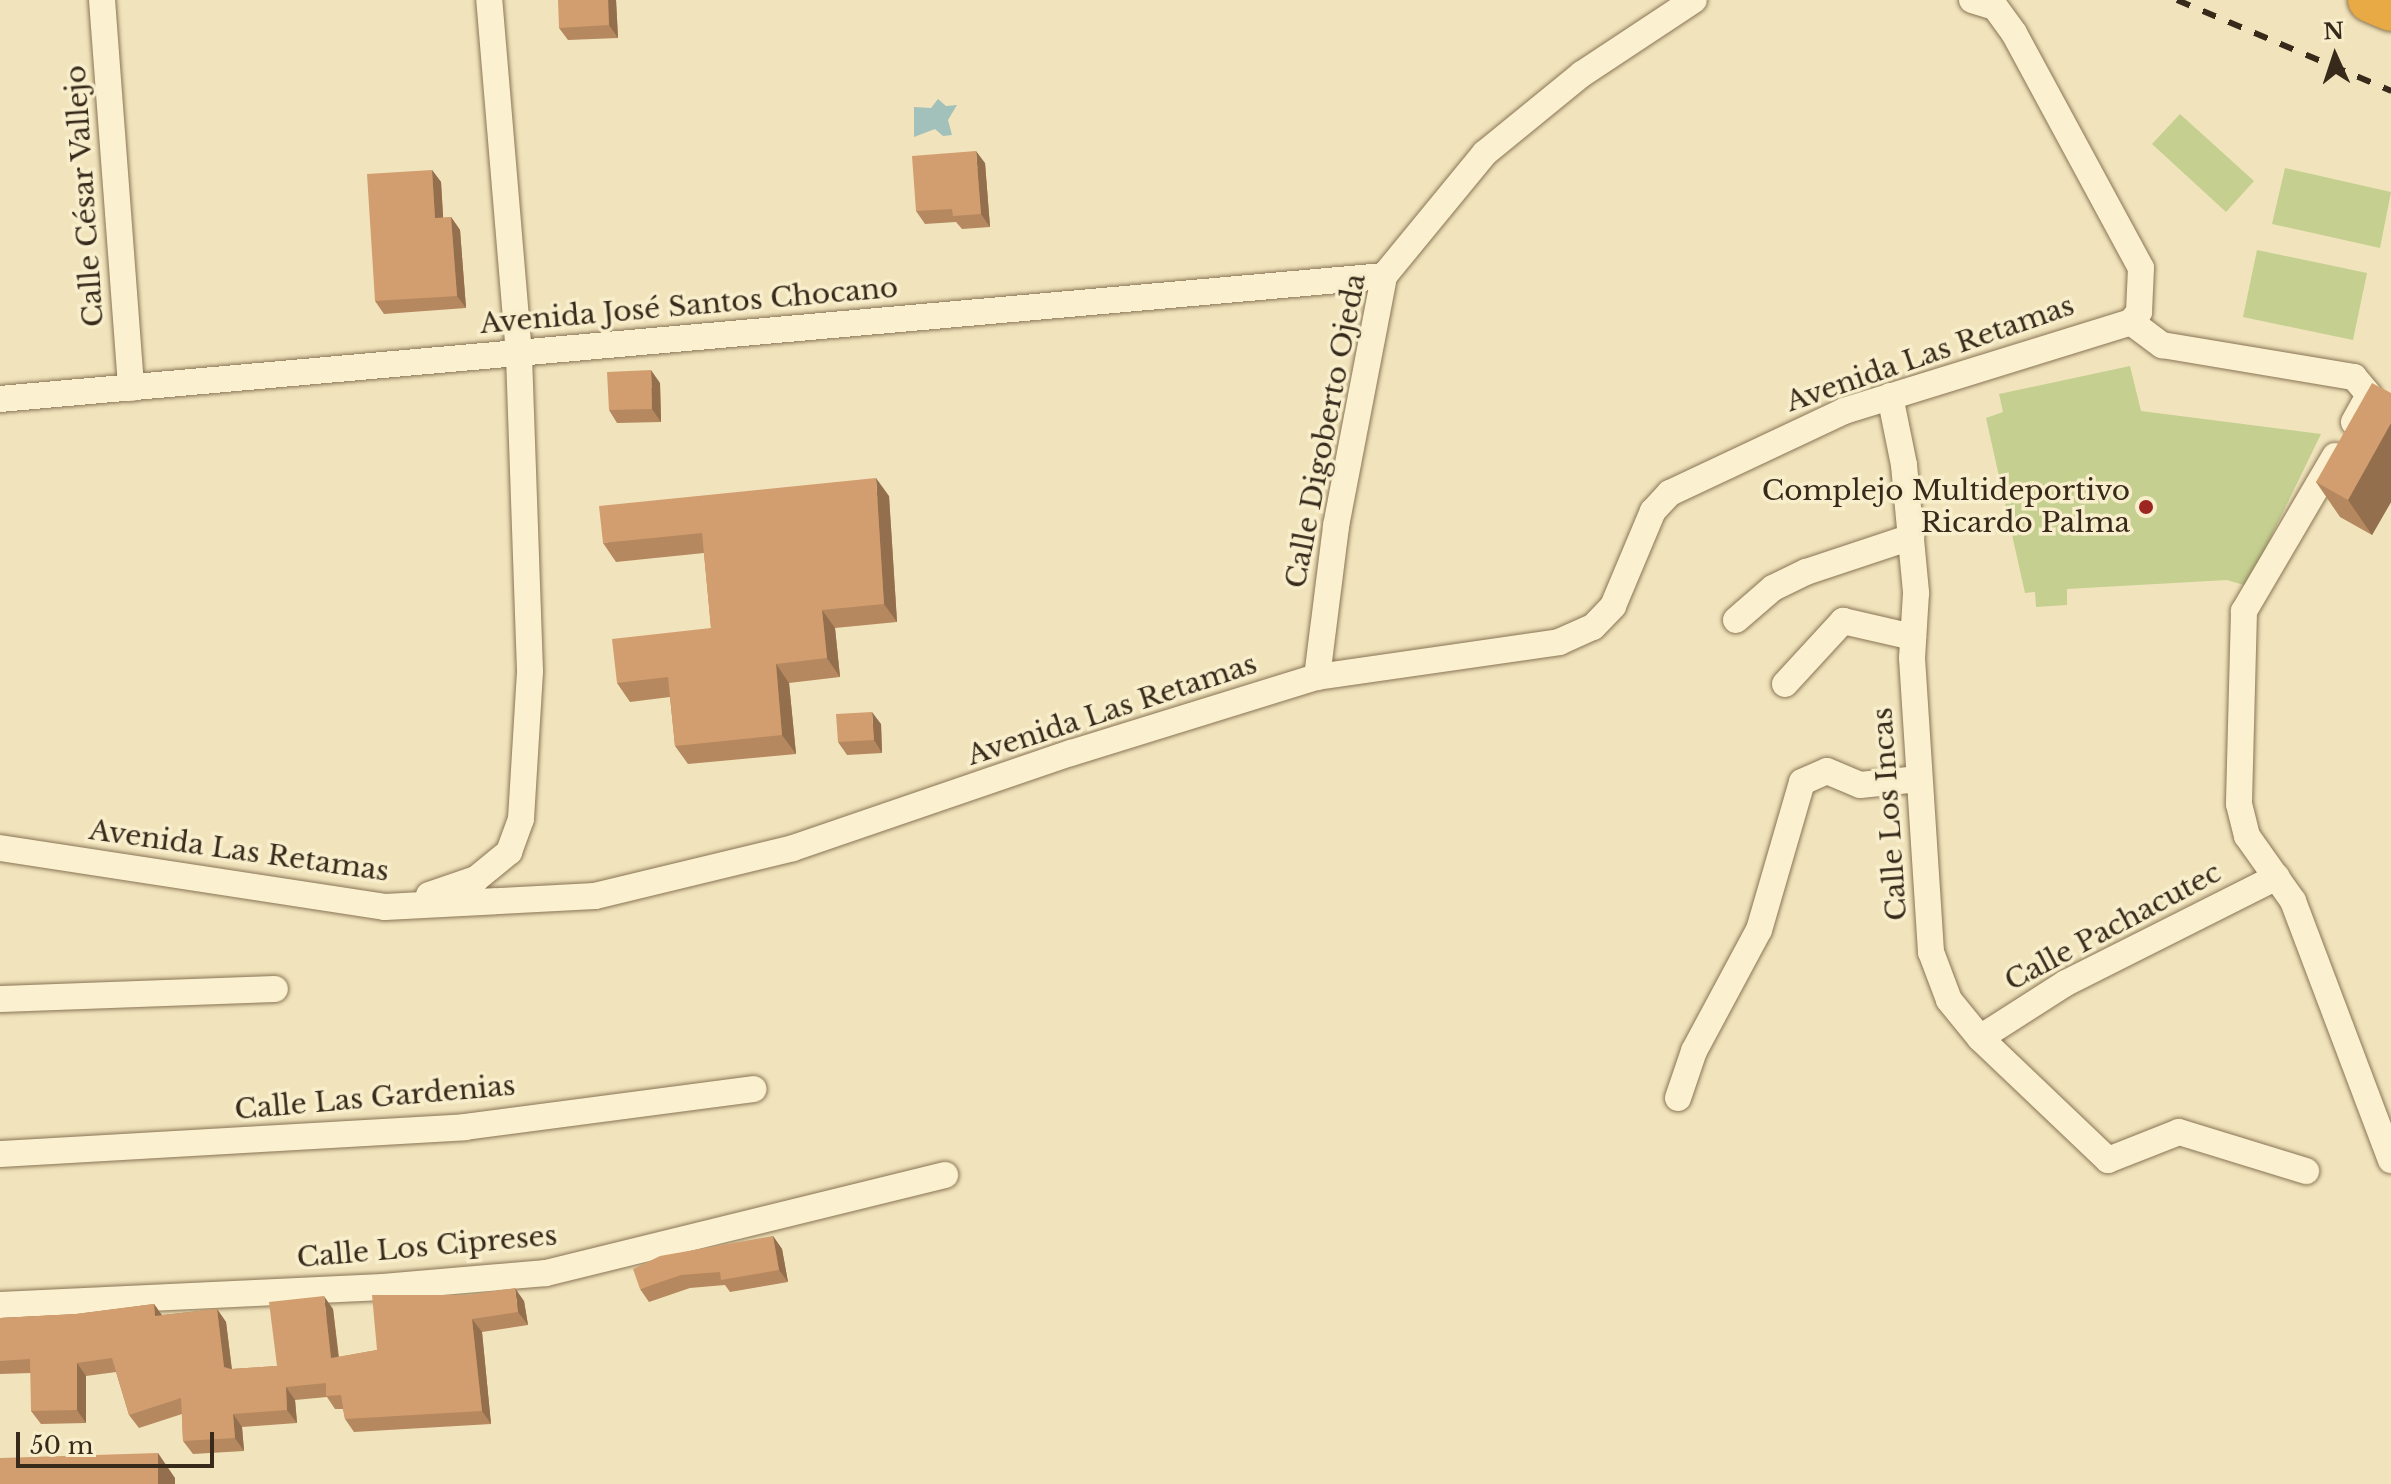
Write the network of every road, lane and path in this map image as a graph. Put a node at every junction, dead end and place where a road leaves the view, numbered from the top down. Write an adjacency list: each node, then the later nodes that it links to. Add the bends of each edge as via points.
1 (102, 0): 10 (street, Calle César Vallejo)
2 (489, 0): 9 (street)
3 (1694, 0): 7 (street, Calle Digoberto Ojeda, via 1582,74 1485,153)
4 (1972, 0): 8 (street, via 1995,7 2014,33 2141,268)
5 (2370, 0): 6 (highway)
6 (2391, 9)
7 (1384, 276): 9 (street, Avenida José Santos Chocano); 16 (street, Calle Digoberto Ojeda, via 1336,526)
8 (2135, 317): 11 (street, Avenida Las Retamas); 20 (street, via 2162,345 2354,377 2369,395 2240,626 2239,804 2247,836)
9 (519, 354): 10 (street, Avenida José Santos Chocano); 21 (street, via 530,671 521,819 509,852 476,879)
10 (131, 388): 12 (street, Avenida José Santos Chocano)
11 (1890, 396): 13 (street, Calle Los Incas); 16 (street, Avenida Las Retamas, via 1844,411 1670,493 1653,511 1613,606 1593,627 1559,642 1489,655)
12 (0, 399)
13 (1911, 537): 14 (street, via 1806,572 1773,588); 15 (street, Calle Los Incas)
14 (1736, 620)
15 (1913, 637): 17 (street, via 1843,621); 18 (street, Calle Los Incas)
16 (1317, 677): 21 (street, Avenida Las Retamas, via 777,852 595,896)
17 (1785, 684)
18 (1919, 779): 24 (street, Calle Los Incas, via 1931,952 1949,1000); 26 (street, via 1860,785 1827,771 1802,782 1759,930 1694,1051)
19 (0, 848): 21 (street, Avenida Las Retamas)
20 (2277, 877): 24 (street, Calle Pachacutec, via 2066,983); 28 (street, via 2316,957)
21 (385, 907)
22 (275, 989): 23 (street)
23 (0, 999)
24 (1980, 1038): 29 (street, Calle Los Incas, via 2108,1160 2179,1132)
25 (754, 1089): 27 (street, Calle Las Gardenias, via 465,1127)
26 (1678, 1098)
27 (0, 1154)
28 (2391, 1160)
29 (2306, 1171)
30 (945, 1175): 31 (street, Calle Los Cipreses, via 546,1273 383,1287)
31 (0, 1305)

